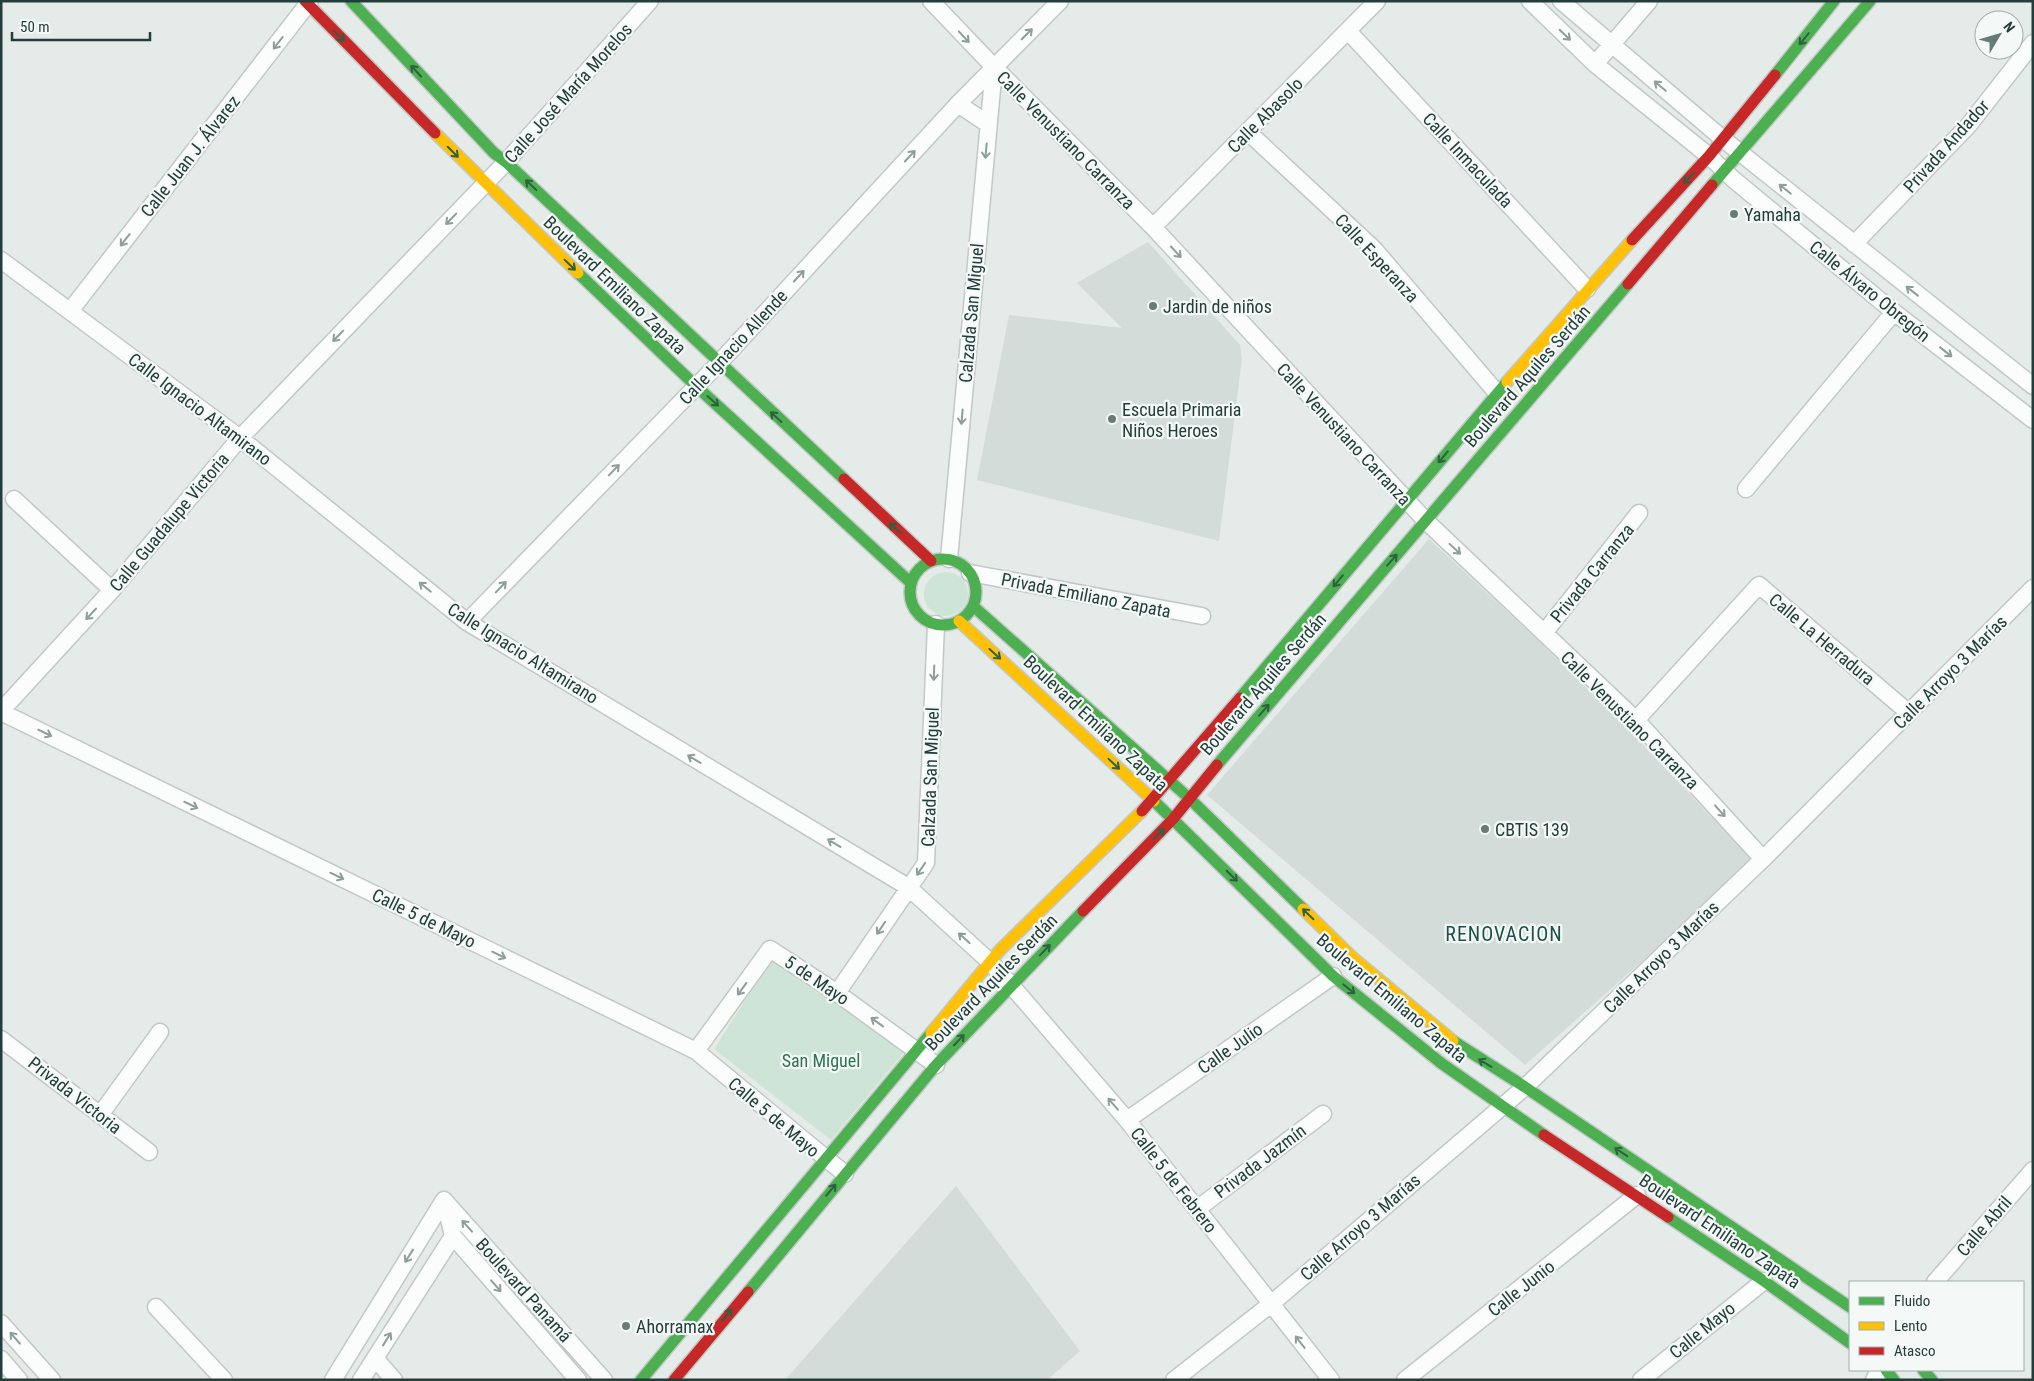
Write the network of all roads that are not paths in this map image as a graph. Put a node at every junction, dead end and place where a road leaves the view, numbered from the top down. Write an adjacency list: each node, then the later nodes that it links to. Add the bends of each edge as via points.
1 (351, 1): 23 (street, Boulevard Emiliano Zapata, one-way to 1)
2 (650, 1): 23 (street, Calle José María Morelos)
3 (931, 1): 16 (street, Calle Venustiano Carranza, one-way to 16)
4 (1060, 1): 16 (street, Calle Ignacio Allende, one-way to 4)
5 (1377, 1): 12 (street, Calle Abasolo)
6 (1530, 1): 15 (street, Calle Álvaro Obregón, one-way to 15)
7 (1561, 1): 14 (street, Calle Álvaro Obregón)
8 (1649, 1): 14 (street)
9 (1834, 1): 20 (street, Boulevard Aquiles Serdán, one-way to 20)
10 (1870, 1): 21 (street, Boulevard Aquiles Serdán)
11 (308, 2): 25 (street, Boulevard Emiliano Zapata, one-way to 25); 30 (street, Calle Juan J. Álvarez, one-way to 30)
12 (1348, 31): 19 (street, Calle Abasolo); 29 (street, Calle Inmaculada)
13 (2033, 43): 27 (street, Privada Andador, via 1968,126)
14 (1611, 45): 15 (street); 20 (street, Calle Álvaro Obregón, one-way to 14)
15 (1595, 64): 22 (street, Calle Álvaro Obregón)
16 (994, 68): 17 (street, Calle Ignacio Allende); 18 (street, Calzada San Miguel); 26 (street, Calle Venustiano Carranza)
17 (958, 104): 18 (street); 32 (street, Calle Ignacio Allende, one-way to 17)
18 (988, 124): 43 (street, Calzada San Miguel, one-way to 43)
19 (1248, 132): 26 (street, Calle Abasolo); 35 (street, Calle Esperanza, via 1374,249)
20 (1723, 139): 21 (street, Calle Álvaro Obregón); 22 (street, Boulevard Aquiles Serdán)
21 (1740, 152): 24 (street, Boulevard Aquiles Serdán); 27 (street, Calle Álvaro Obregón, one-way to 21)
22 (1709, 156): 24 (street, Calle Álvaro Obregón); 29 (street, Boulevard Aquiles Serdán, one-way to 29)
23 (506, 162): 25 (street, Calle José María Morelos); 32 (street, Boulevard Emiliano Zapata, one-way to 23)
24 (1725, 172): 31 (street, Calle Álvaro Obregón); 42 (street, Boulevard Aquiles Serdán)
25 (485, 184): 33 (street, Boulevard Emiliano Zapata, one-way to 33); 37 (street, Calle Guadalupe Victoria, one-way to 37)
26 (1153, 227): 40 (street, Calle Venustiano Carranza, one-way to 40)
27 (1854, 244): 34 (street, Calle Álvaro Obregón, one-way to 27)
28 (1, 260): 30 (street, Calle Ignacio Altamirano)
29 (1587, 290): 35 (street, Boulevard Aquiles Serdán)
30 (70, 311): 37 (street, Calle Ignacio Altamirano)
31 (1894, 312): 36 (street, Calle Álvaro Obregón, one-way to 36); 38 (street)
32 (719, 363): 33 (street, Calle Ignacio Allende); 44 (street, Boulevard Emiliano Zapata, one-way to 32)
33 (696, 386): 46 (street, Boulevard Emiliano Zapata, one-way to 46); 52 (street, Calle Ignacio Allende, one-way to 33)
34 (2033, 386)
35 (1497, 393): 40 (street, Boulevard Aquiles Serdán, one-way to 40)
36 (2033, 420)
37 (240, 438): 48 (street, Calle Guadalupe Victoria); 52 (street, Calle Ignacio Altamirano, one-way to 37)
38 (1746, 489)
39 (14, 499): 48 (street)
40 (1406, 501): 42 (street, Calle Venustiano Carranza); 58 (street, Boulevard Aquiles Serdán, one-way to 58)
41 (1640, 513): 54 (street, Privada Carranza)
42 (1426, 521): 54 (street, Calle Venustiano Carranza, one-way to 54); 59 (street, Boulevard Aquiles Serdán, one-way to 42)
43 (949, 559): 44 (street); 45 (street)
44 (931, 561): 46 (street, via 922,566)
45 (970, 573): 49 (street, via 976,595); 50 (street, Privada Emiliano Zapata)
46 (911, 583): 53 (street, via 910,597 915,609 924,619)
47 (2033, 588): 56 (street, Calle Arroyo 3 Marías)
48 (112, 590): 55 (street, Calle Guadalupe Victoria, one-way to 55)
49 (973, 606): 51 (street); 58 (street, Boulevard Emiliano Zapata)
50 (1202, 616)
51 (959, 621): 53 (street, via 948,625); 60 (street, Boulevard Emiliano Zapata, one-way to 60)
52 (467, 622): 63 (street, Calle Ignacio Altamirano, one-way to 52)
53 (936, 624): 63 (street, Calzada San Miguel, one-way to 63, via 926,863)
54 (1544, 633): 57 (street, Calle Venustiano Carranza)
55 (1, 712): 71 (street, Calle 5 de Mayo, one-way to 71)
56 (1909, 713): 57 (street, Calle La Herradura, via 1759,585); 62 (street, Calle Arroyo 3 Marías)
57 (1636, 720): 62 (street, Calle Venustiano Carranza, one-way to 62)
58 (1169, 781): 59 (street, Boulevard Emiliano Zapata); 60 (street, Boulevard Aquiles Serdán)
59 (1189, 798): 61 (street, Boulevard Aquiles Serdán); 73 (street, Boulevard Emiliano Zapata, one-way to 59, via 1461,1048 1353,958)
60 (1153, 800): 61 (street, Boulevard Emiliano Zapata); 64 (street, Boulevard Aquiles Serdán)
61 (1173, 819): 65 (street, Boulevard Emiliano Zapata, one-way to 65); 66 (street, Boulevard Aquiles Serdán, one-way to 61)
62 (1763, 859): 73 (street, Calle Arroyo 3 Marías)
63 (908, 887): 64 (street, Calle Ignacio Altamirano, one-way to 63); 67 (street, Calzada San Miguel, one-way to 67)
64 (990, 962): 66 (street, Calle Ignacio Altamirano); 70 (street, Boulevard Aquiles Serdán)
65 (1333, 976): 74 (street, Boulevard Emiliano Zapata, one-way to 74, via 1441,1063); 77 (street, Calle Julio)
66 (1011, 985): 72 (street, Boulevard Aquiles Serdán, one-way to 66); 77 (street, Calle 5 de Febrero, one-way to 66)
67 (837, 993): 70 (street, 5 de Mayo, one-way to 67); 71 (street, 5 de Mayo, one-way to 71, via 770,949)
68 (160, 1032): 76 (street)
69 (1, 1039): 76 (street, Privada Victoria)
70 (916, 1050): 72 (street, 5 de Mayo); 79 (street, Boulevard Aquiles Serdán)
71 (696, 1051): 79 (street, Calle 5 de Mayo)
72 (936, 1065): 80 (street, Boulevard Aquiles Serdán)
73 (1525, 1087): 74 (street, Calle Arroyo 3 Marías); 89 (street, Boulevard Emiliano Zapata, one-way to 73)
74 (1501, 1106): 82 (street, Boulevard Emiliano Zapata); 88 (street, Calle Arroyo 3 Marías)
75 (1323, 1114): 84 (street, Privada Jazmín)
76 (100, 1115): 78 (street, Privada Victoria)
77 (1127, 1120): 84 (street, Calle 5 de Febrero)
78 (149, 1152)
79 (825, 1159): 80 (street, Calle 5 de Mayo); 105 (street, Boulevard Aquiles Serdán)
80 (844, 1174): 106 (street, Boulevard Aquiles Serdán, one-way to 80)
81 (2030, 1180): 87 (street, Calle Abril)
82 (1637, 1195): 86 (street, Boulevard Emiliano Zapata); 109 (street, Calle Junio)
83 (444, 1200): 85 (street); 100 (street, one-way to 100); 104 (street, Boulevard Panamá, one-way to 83)
84 (1197, 1209): 88 (street, Calle 5 de Febrero)
85 (453, 1236): 93 (street, one-way to 85); 103 (street, Boulevard Panamá, one-way to 103)
86 (1764, 1281): 92 (street, Boulevard Emiliano Zapata); 110 (street, Calle Mayo)
87 (1936, 1281)
88 (1271, 1304): 107 (street, Calle Arroyo 3 Marías); 108 (street, Calle 5 de Febrero, one-way to 88)
89 (1849, 1305)
90 (156, 1307): 99 (street)
91 (1, 1322): 95 (street, one-way to 91)
92 (1849, 1342)
93 (375, 1358): 101 (street); 102 (street)
94 (1, 1359): 96 (street)
95 (38, 1364): 97 (street); 98 (street)
96 (20, 1380)
97 (27, 1380)
98 (52, 1380)
99 (224, 1380)
100 (333, 1380)
101 (361, 1380)
102 (394, 1380)
103 (578, 1380)
104 (604, 1380)
105 (641, 1380)
106 (674, 1380)
107 (1174, 1380)
108 (1330, 1380)
109 (1405, 1380)
110 (1641, 1380)

